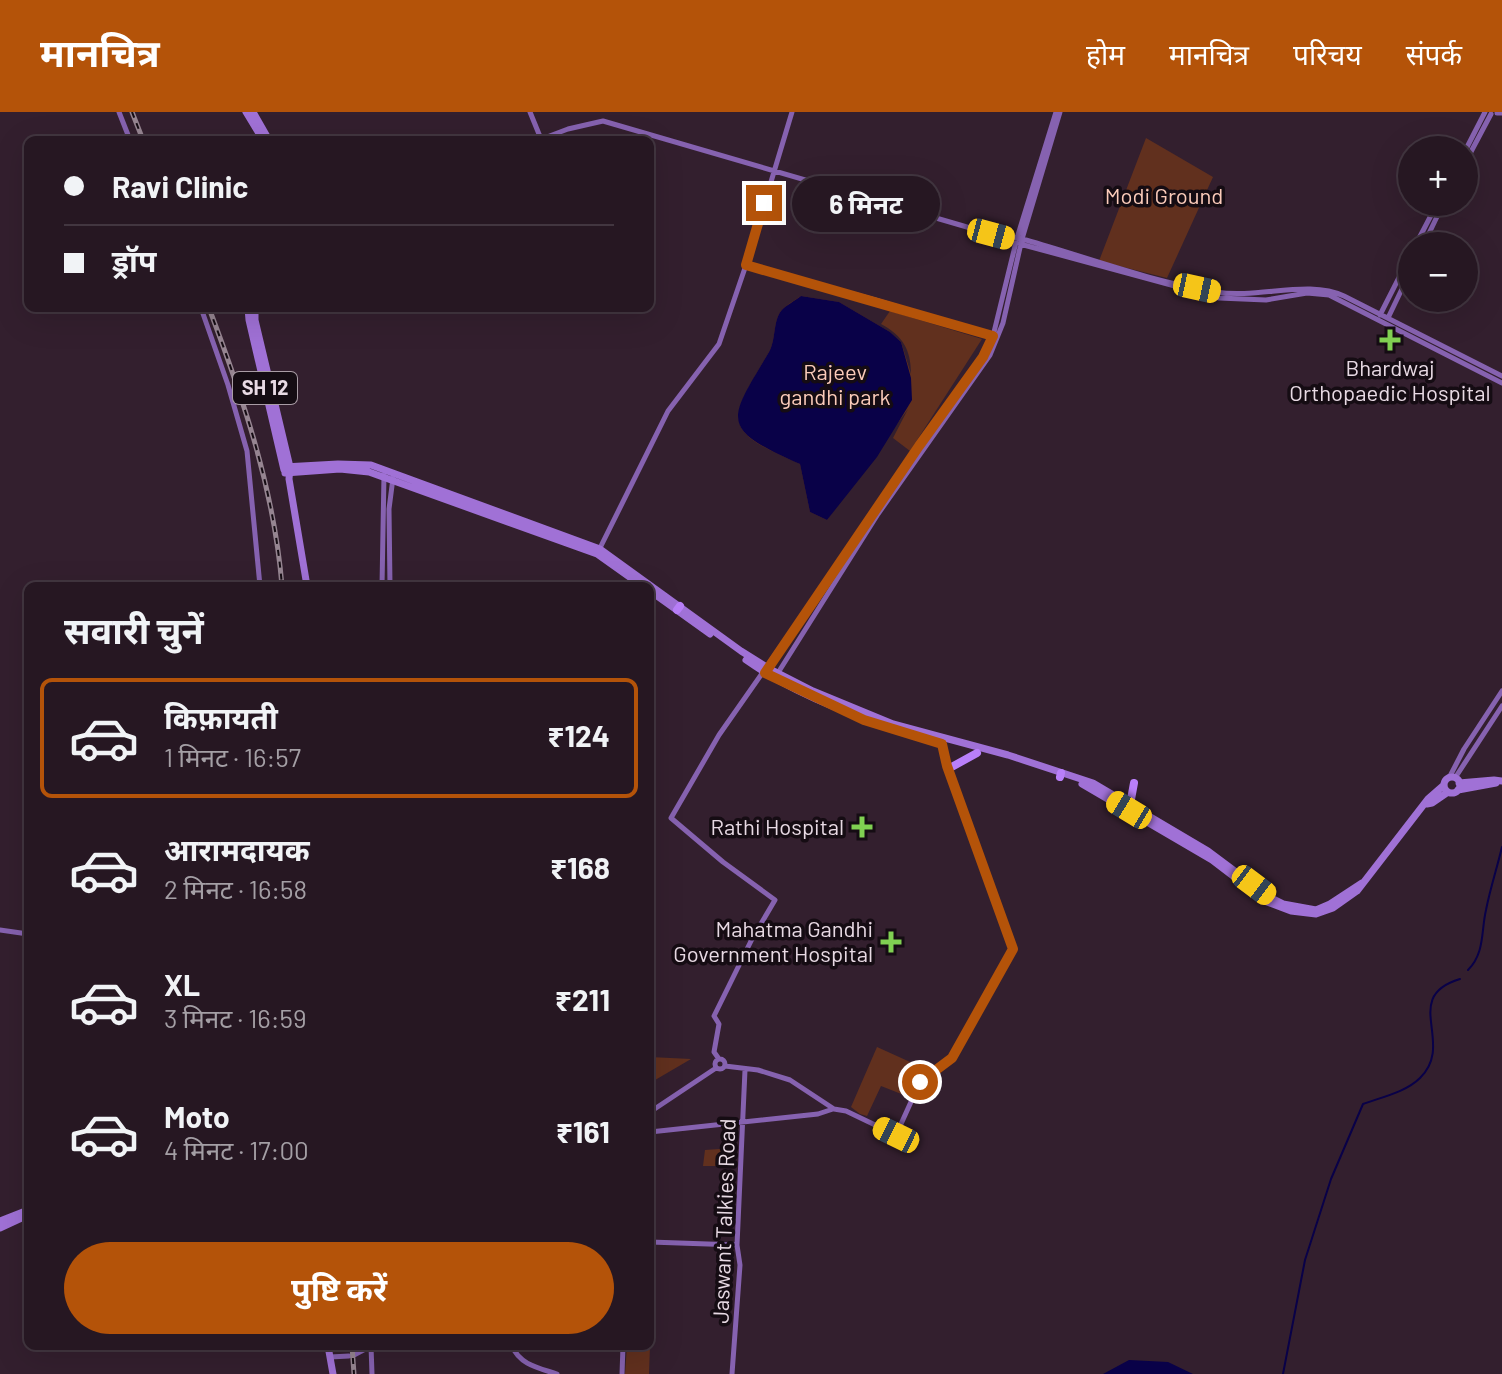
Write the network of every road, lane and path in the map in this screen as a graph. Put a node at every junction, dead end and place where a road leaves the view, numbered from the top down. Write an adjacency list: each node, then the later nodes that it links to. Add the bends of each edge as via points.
1 (119, 112): 8 (street)
2 (246, 112): 9 (main road)
3 (253, 112): 10 (main road)
4 (530, 112): 11 (street)
5 (792, 112): 17 (street)
6 (1058, 112): 18 (street)
7 (1494, 113): 15 (street); 16 (street)
8 (129, 136)
9 (263, 136)
10 (264, 136)
11 (539, 136)
12 (550, 136): 13 (street, via 603,121)
13 (653, 136)
14 (654, 136): 17 (street)
15 (1477, 136)
16 (1478, 141)
17 (773, 172): 18 (street); 19 (street)
18 (1018, 241): 25 (street, via 1219,298 1325,294); 27 (street)
19 (746, 265): 27 (street); 32 (street, via 719,344 668,411)
20 (1398, 280): 25 (street)
21 (1398, 297): 26 (street)
22 (202, 312): 33 (street, via 247,451)
23 (248, 312): 30 (main road, SH 12)
24 (255, 312): 30 (main road, SH 12)
25 (1380, 317): 26 (street)
26 (1387, 320): 28 (street); 29 (street)
27 (996, 337): 42 (street); 43 (street, via 973,383 878,514)
28 (1502, 376)
29 (1502, 383)
30 (288, 473): 31 (main road, via 355,470); 34 (main road)
31 (389, 475): 32 (main road); 35 (street); 36 (street)
32 (599, 551): 37 (main road); 38 (main road)
33 (260, 582)
34 (306, 582)
35 (382, 582)
36 (390, 582)
37 (637, 582)
38 (642, 582)
39 (654, 591): 41 (main road)
40 (654, 593): 41 (main road)
41 (678, 608): 42 (main road)
42 (766, 670): 43 (main road); 56 (street, via 719,735 671,818 775,900 714,1016 719,1024 714,1052)
43 (776, 676): 46 (main road, via 864,720)
44 (1502, 691): 52 (street, via 1464,749)
45 (1502, 706): 52 (street)
46 (941, 741): 47 (main road); 48 (street); 49 (main road, via 1008,755)
47 (977, 753): 48 (highway); 49 (main road)
48 (948, 769): 61 (street, via 1013,949 952,1058 920,1082 896,1135)
49 (1061, 775): 53 (main road)
50 (1500, 781): 52 (main road)
51 (1134, 783): 53 (highway)
52 (1452, 784): 53 (main road, via 1428,799 1357,891 1328,911 1304,914 1257,895)
53 (1130, 808)
54 (0, 930): 55 (street)
55 (24, 933)
56 (719, 1059): 57 (street); 58 (street)
57 (725, 1066): 58 (street); 59 (street)
58 (716, 1068): 60 (street)
59 (745, 1070): 61 (street, via 790,1080); 62 (street, Jaswant Talkies Road)
60 (654, 1109)
61 (834, 1109): 62 (street)
62 (744, 1122): 63 (street); 69 (street, Jaswant Talkies Road)
63 (654, 1132)
64 (24, 1214): 66 (main road)
65 (24, 1215): 67 (main road)
66 (0, 1221)
67 (0, 1228)
68 (654, 1242): 69 (street)
69 (737, 1245): 80 (street, Jaswant Talkies Road)
70 (328, 1350): 75 (main road)
71 (363, 1350): 75 (street)
72 (371, 1350): 77 (street)
73 (514, 1350): 78 (street, via 518,1358)
74 (623, 1350): 79 (street)
75 (329, 1357): 76 (main road)
76 (330, 1372)
77 (372, 1374)
78 (557, 1374)
79 (622, 1374)
80 (732, 1374)

